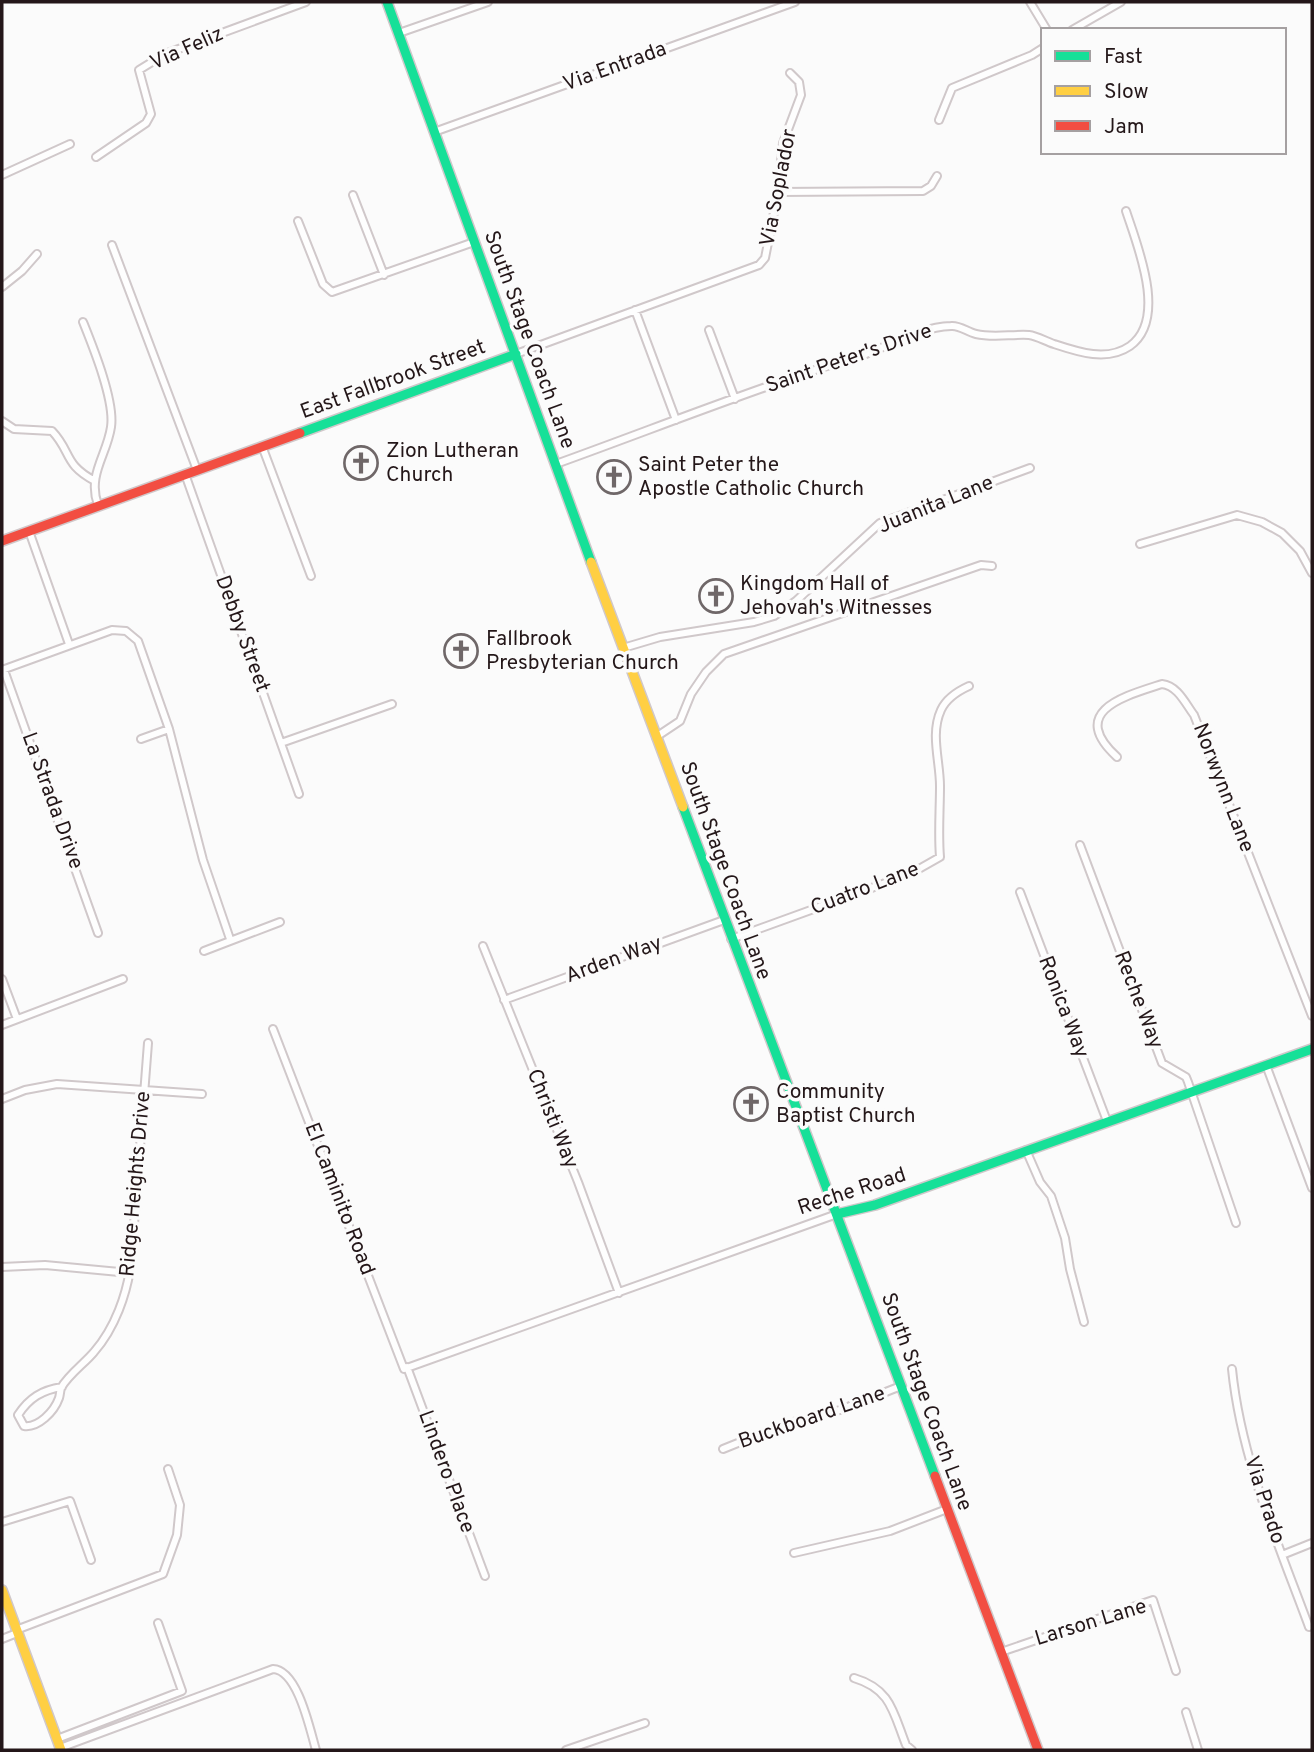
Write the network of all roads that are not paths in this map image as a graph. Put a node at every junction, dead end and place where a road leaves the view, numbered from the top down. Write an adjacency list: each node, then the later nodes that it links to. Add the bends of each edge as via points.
1 (306, 2): 15 (street, Via Feliz, via 165,54 139,71 151,114 146,123)
2 (387, 2): 9 (main road, South Stage Coach Lane)
3 (488, 2): 9 (street)
4 (796, 2): 13 (street, Via Entrada)
5 (1030, 2): 7 (street)
6 (1121, 2): 8 (street)
7 (1045, 28)
8 (1076, 28)
9 (399, 33): 13 (main road, South Stage Coach Lane)
10 (1041, 49): 12 (street, via 952,88)
11 (790, 73): 18 (street, Via Soplador, via 799,82 801,95 783,143)
12 (939, 120)
13 (434, 132): 22 (main road, South Stage Coach Lane)
14 (70, 145): 16 (street)
15 (96, 157)
16 (2, 175)
17 (937, 176): 18 (street, via 923,191)
18 (778, 192): 25 (street, Via Soplador, via 765,258)
19 (353, 194): 26 (street)
20 (1126, 211): 32 (street, Saint Peter's Drive, via 1144,262 1148,305 1136,340 1119,352 1092,354 1032,335 991,336 949,326)
21 (298, 221): 26 (street, via 328,290 337,292)
22 (474, 242): 26 (street); 31 (main road, South Stage Coach Lane)
23 (112, 245): 38 (street)
24 (37, 254): 27 (street)
25 (759, 265): 28 (street, East Fallbrook Street)
26 (384, 275)
27 (2, 287)
28 (635, 310): 31 (street, East Fallbrook Street); 33 (street)
29 (83, 322): 40 (street, via 111,413)
30 (709, 330): 32 (street)
31 (516, 354): 35 (main road, East Fallbrook Street); 36 (main road, South Stage Coach Lane)
32 (735, 399): 33 (street, Saint Peter's Drive)
33 (676, 420): 36 (street, Saint Peter's Drive)
34 (2, 421): 40 (street, via 13,429 52,431 68,460)
35 (261, 446): 38 (main road, East Fallbrook Street); 47 (street)
36 (556, 464): 49 (main road, South Stage Coach Lane)
37 (1030, 468): 49 (street, Juanita Lane, via 880,523 774,616 660,637)
38 (197, 470): 39 (main road, East Fallbrook Street)
39 (185, 474): 41 (main road, East Fallbrook Street); 56 (street, Debby Street)
40 (95, 481): 41 (street)
41 (98, 505): 42 (main road, East Fallbrook Street)
42 (29, 531): 43 (main road, East Fallbrook Street); 48 (street)
43 (2, 541)
44 (1140, 544): 46 (street, via 1237,515 1282,533 1300,551)
45 (992, 566): 54 (street, via 981,565 724,654 691,694 680,722)
46 (1312, 573)
47 (311, 576)
48 (69, 644): 50 (street); 53 (street, via 112,630 126,631 138,641)
49 (623, 649): 54 (main road, South Stage Coach Lane)
50 (3, 670): 63 (street, La Strada Drive)
51 (969, 686): 65 (street, Cuatro Lane, via 956,692 942,708 936,725 940,857 910,874)
52 (392, 704): 56 (street)
53 (169, 729): 55 (street); 64 (street)
54 (656, 737): 61 (main road, South Stage Coach Lane)
55 (141, 739)
56 (281, 743): 58 (street, Debby Street)
57 (1117, 757): 71 (street, Norwynn Lane, via 1104,745 1097,727 1109,704 1161,684 1175,690 1194,715)
58 (299, 794)
59 (1080, 845): 79 (street, Reche Way, via 1162,1063 1186,1077)
60 (1020, 892): 82 (street, Ronica Way)
61 (724, 920): 65 (main road, South Stage Coach Lane); 70 (street, Arden Way)
62 (280, 922): 64 (street)
63 (98, 933)
64 (230, 939): 67 (street)
65 (731, 939): 85 (main road, South Stage Coach Lane)
66 (483, 946): 70 (street, Christi Way)
67 (204, 951)
68 (2, 979): 72 (street)
69 (123, 979): 72 (street)
70 (504, 1000): 89 (street, Christi Way)
71 (1312, 1016)
72 (17, 1019): 73 (street)
73 (2, 1025)
74 (273, 1029): 91 (street, El Caminito Road)
75 (148, 1043): 78 (street, Ridge Heights Drive)
76 (1312, 1049): 77 (main road, Reche Road)
77 (1266, 1065): 79 (main road, Reche Road); 84 (street)
78 (144, 1089): 80 (street); 81 (street, via 57,1084); 88 (street, Ridge Heights Drive)
79 (1191, 1092): 82 (main road, Reche Road); 86 (street, Reche Way)
80 (202, 1094)
81 (2, 1098)
82 (1107, 1121): 83 (main road, Reche Road)
83 (1026, 1150): 85 (main road, Reche Road, via 875,1205); 90 (street, via 1051,1196)
84 (1312, 1188)
85 (837, 1214): 89 (street, Reche Road); 94 (main road, South Stage Coach Lane)
86 (1236, 1223)
87 (2, 1267): 88 (street, via 45,1265)
88 (130, 1273): 93 (street, Ridge Heights Drive, via 109,1330)
89 (619, 1293): 91 (street, Reche Road)
90 (1084, 1322)
91 (405, 1368): 103 (street, Lindero Place)
92 (1232, 1369): 101 (street, Via Prado, via 1254,1475)
93 (62, 1387): 93 (street, Ridge Heights Drive, via 55,1408 31,1427 24,1426 18,1415 40,1391)
94 (901, 1387): 95 (street, Buckboard Lane, via 785,1424); 97 (main road, South Stage Coach Lane)
95 (723, 1450)
96 (168, 1469): 107 (street, via 180,1505 177,1535 163,1574)
97 (947, 1509): 100 (street, via 890,1531); 109 (main road, South Stage Coach Lane)
98 (2, 1522): 102 (street, via 70,1501)
99 (1312, 1543): 101 (street)
100 (794, 1553)
101 (1282, 1555): 106 (street, Via Prado)
102 (92, 1560)
103 (485, 1576)
104 (2, 1590): 107 (main road)
105 (158, 1623): 114 (street, via 181,1691)
106 (1309, 1627)
107 (17, 1632): 108 (street); 114 (main road)
108 (2, 1639)
109 (1001, 1652): 110 (street, Larson Lane, via 1153,1600); 118 (main road, South Stage Coach Lane)
110 (1176, 1671)
111 (854, 1678): 117 (street, via 877,1687 887,1697)
112 (1186, 1712): 119 (street)
113 (645, 1723): 116 (street)
114 (59, 1746): 115 (street, via 281,1669 298,1694)
115 (316, 1750)
116 (566, 1750)
117 (912, 1750)
118 (1037, 1750)
119 (1198, 1750)

